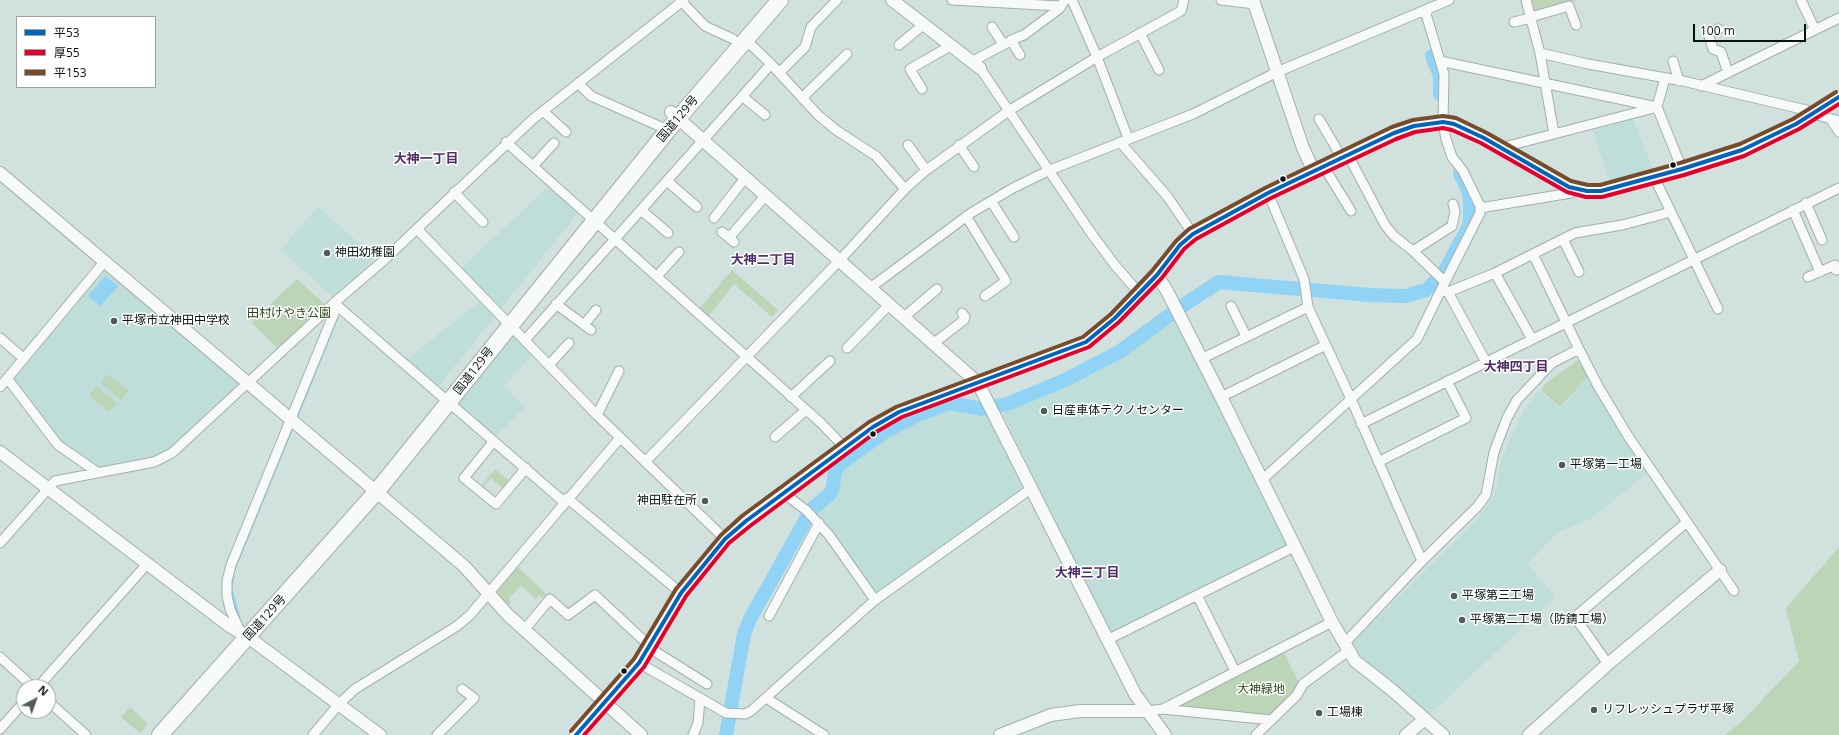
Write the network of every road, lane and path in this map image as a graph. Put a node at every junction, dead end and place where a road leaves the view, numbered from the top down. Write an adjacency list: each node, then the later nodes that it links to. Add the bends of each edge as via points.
1 (767, 0): 25 (highway, 国道129号)
2 (780, 0): 25 (highway, 国道129号)
3 (837, 0): 39 (street, via 811,27 805,47)
4 (892, 0): 19 (street)
5 (952, 0): 14 (street)
6 (1072, 0): 31 (street)
7 (1184, 0): 24 (street, via 1181,11)
8 (1221, 0): 13 (street)
9 (1449, 0): 15 (street)
10 (1526, 0): 16 (street)
11 (1801, 0): 23 (street)
12 (682, 1): 25 (street, via 705,26); 44 (street)
13 (1254, 2): 38 (street)
14 (1062, 3): 26 (street, via 1059,9 1024,35)
15 (1429, 8): 34 (street, via 1426,14); 38 (street)
16 (1531, 18): 18 (street); 20 (street, via 1569,6); 29 (street)
17 (1839, 18): 23 (street)
18 (1514, 22)
19 (924, 24): 27 (street); 28 (street)
20 (1576, 25)
21 (992, 26): 26 (street)
22 (1719, 29): 40 (street, via 1708,32 1713,49 1720,52)
23 (1815, 30): 40 (street)
24 (1140, 33): 31 (street); 37 (street)
25 (739, 40): 35 (street); 57 (highway, 国道129号)
26 (1007, 42): 30 (street); 36 (street)
27 (898, 45)
28 (952, 45): 36 (street); 45 (street, via 910,69)
29 (1540, 53): 41 (street); 43 (street)
30 (1020, 55)
31 (1098, 57): 51 (street, via 1035,90); 62 (street)
32 (845, 59): 49 (street, via 817,78)
33 (1673, 60): 42 (street)
34 (1440, 61): 43 (street); 58 (street, via 1444,74)
35 (771, 64): 39 (street); 47 (street)
36 (977, 65): 51 (street)
37 (1160, 70)
38 (1277, 72): 62 (street, via 1193,114); 72 (street)
39 (779, 73): 49 (street)
40 (1728, 73): 46 (street)
41 (1664, 78): 42 (street); 50 (street)
42 (1679, 80): 46 (street)
43 (1545, 82): 50 (street); 61 (street)
44 (578, 83): 52 (street); 57 (street, via 591,96 611,106)
45 (917, 85)
46 (1701, 86): 53 (street, via 1806,110)
47 (742, 96): 54 (street); 63 (street)
48 (1839, 97): 53 (street)
49 (802, 98): 80 (street, via 836,130 876,156)
50 (1657, 107): 61 (street); 73 (street)
51 (1010, 110): 67 (street); 75 (street)
52 (543, 111): 59 (street); 64 (street)
53 (1813, 114): 56 (street); 73 (street, via 1742,150)
54 (765, 116)
55 (1319, 119): 69 (street, via 1328,127)
56 (1835, 120): 60 (street)
57 (669, 122): 63 (street); 96 (highway, 国道129号)
58 (1443, 122): 68 (street, via 1468,130); 69 (street, via 1414,126); 90 (street, via 1452,157 1463,171)
59 (566, 132)
60 (1839, 132)
61 (1554, 134): 68 (street)
62 (1124, 140): 75 (street); 101 (street)
63 (703, 141): 78 (street); 79 (street)
64 (506, 142): 70 (street); 83 (street)
65 (554, 143): 70 (street)
66 (908, 145): 74 (street)
67 (959, 145): 71 (street); 74 (street)
68 (1500, 148): 81 (street, via 1555,180)
69 (1345, 156): 72 (street); 107 (street, via 1385,225)
70 (533, 166): 96 (street)
71 (974, 167)
72 (1319, 169): 84 (street); 92 (street)
73 (1682, 169): 77 (street)
74 (926, 170): 80 (street)
75 (1050, 170): 86 (street); 123 (street, via 1093,235)
76 (0, 173): 111 (street)
77 (1654, 177): 81 (street, via 1601,191); 94 (street)
78 (746, 178): 85 (street); 97 (street)
79 (667, 181): 88 (street); 91 (street)
80 (906, 189): 112 (street)
81 (1577, 189): 90 (street, via 1571,193)
82 (1838, 191): 87 (street)
83 (454, 192): 98 (street); 99 (street)
84 (1268, 193): 101 (street); 129 (street, via 1304,279)
85 (765, 196): 102 (street, via 752,216); 112 (street)
86 (991, 201): 95 (street); 103 (street)
87 (1806, 203): 93 (street); 106 (street)
88 (697, 207)
89 (1456, 208): 107 (street, via 1452,226 1439,237)
90 (1480, 208): 121 (street, via 1480,213)
91 (641, 210): 100 (street); 104 (street)
92 (1351, 210)
93 (1793, 210): 110 (street); 115 (street)
94 (1671, 212): 105 (street, via 1575,233); 110 (street)
95 (966, 216): 120 (street); 124 (street, via 985,253 1006,281)
96 (590, 217): 104 (street); 134 (highway, 国道129号)
97 (714, 218)
98 (483, 222)
99 (416, 229): 125 (street); 134 (street)
100 (668, 232)
101 (1193, 234): 117 (street, via 1180,245)
102 (728, 237)
103 (1014, 237)
104 (616, 238): 118 (street); 126 (street)
105 (1563, 239): 109 (street); 113 (street)
106 (1822, 240)
107 (1413, 251): 121 (street)
108 (679, 252): 118 (street)
109 (1533, 254): 116 (street); 135 (street)
110 (1694, 260): 130 (street); 135 (street)
111 (105, 261): 146 (street); 154 (street)
112 (839, 261): 120 (street); 145 (street)
113 (1575, 267)
114 (1839, 269): 115 (street, via 1836,270 1835,265)
115 (1820, 272): 119 (street)
116 (1495, 273): 121 (street); 138 (street)
117 (1157, 275): 123 (street); 147 (street)
118 (657, 276): 145 (street)
119 (1808, 277)
120 (870, 288): 127 (street)
121 (1444, 288): 149 (street); 160 (street, via 1417,339)
122 (937, 289): 132 (street)
123 (1139, 293): 155 (street, via 1115,318 1086,342)
124 (991, 295)
125 (335, 304): 154 (street); 159 (street); 163 (street)
126 (556, 304): 131 (street, via 588,327); 139 (street)
127 (889, 305): 132 (street); 143 (street)
128 (1231, 306): 136 (street)
129 (1308, 307): 136 (street); 142 (street)
130 (1718, 309)
131 (596, 310)
132 (904, 317): 141 (street)
133 (964, 320): 141 (street)
134 (507, 322): 139 (street); 159 (highway, 国道129号)
135 (1566, 322): 138 (street); 144 (street)
136 (1246, 336): 147 (street)
137 (0, 338): 146 (street)
138 (1532, 339): 149 (street)
139 (525, 340): 150 (street)
140 (569, 343): 150 (street)
141 (934, 343): 155 (street)
142 (1326, 344): 158 (street); 160 (street)
143 (847, 348)
144 (1579, 349): 180 (street, via 1628,436); 185 (street, via 1552,363 1517,400 1494,452 1486,495)
145 (745, 357): 157 (street); 170 (street)
146 (23, 358): 152 (street)
147 (1201, 359): 158 (street)
148 (830, 361): 157 (street)
149 (1486, 362): 153 (street)
150 (549, 365): 162 (street)
151 (619, 371): 162 (street)
152 (7, 378): 156 (street); 173 (street, via 58,445)
153 (1447, 381): 164 (street); 171 (street, via 1466,418)
154 (248, 383): 163 (street); 173 (street, via 172,453 154,462)
155 (978, 383): 168 (street, via 900,412 873,427); 176 (street)
156 (0, 387)
157 (791, 397): 161 (street)
158 (1221, 397): 174 (street)
159 (446, 399): 167 (street); 175 (highway, 国道129号)
160 (1350, 399): 164 (street); 174 (street)
161 (806, 410): 165 (street); 168 (street)
162 (597, 415): 166 (street)
163 (291, 419): 175 (street); 196 (street, via 231,565 227,581 230,609)
164 (1361, 424): 171 (street)
165 (775, 437)
166 (620, 438): 170 (street); 179 (street)
167 (494, 441): 172 (street); 172 (street, via 464,478 496,504)
168 (845, 448): 178 (street)
169 (0, 452): 177 (street)
170 (645, 462): 182 (street)
171 (1378, 462): 185 (street)
172 (526, 468): 179 (street)
173 (96, 472): 177 (street, via 55,481)
174 (1263, 479): 184 (street)
175 (374, 488): 190 (street, via 464,566); 196 (highway, 国道129号)
176 (1032, 488): 192 (street); 197 (street)
177 (48, 489): 183 (street); 186 (street)
178 (783, 493): 181 (street); 182 (street)
179 (566, 500): 189 (street); 190 (street)
180 (1687, 522): 187 (street); 202 (street, via 1575,617)
181 (819, 523): 192 (street); 193 (street)
182 (725, 539): 189 (street)
183 (0, 543)
184 (1296, 546): 191 (street); 194 (street)
185 (1422, 561): 199 (street)
186 (147, 564): 196 (street, via 228,625); 205 (street)
187 (1720, 570): 188 (street); 202 (street)
188 (1734, 591)
189 (681, 592): 198 (street)
190 (487, 593): 195 (street); 211 (street, via 470,615 457,626 366,681)
191 (1197, 595): 197 (street); 203 (street)
192 (875, 600): 208 (street)
193 (769, 616)
194 (1332, 622): 199 (street); 203 (street)
195 (524, 630): 198 (street, via 550,600 568,615 595,595); 210 (street)
196 (244, 634): 211 (street); 220 (highway, 国道129号); 221 (highway, 国道129号)
197 (1107, 640): 215 (street, via 1135,694)
198 (649, 646): 201 (street); 206 (street)
199 (1344, 649): 216 (street); 217 (street, via 1304,684 1297,695)
200 (0, 658): 204 (street)
201 (639, 663): 209 (street); 210 (street)
202 (1608, 664): 234 (street)
203 (1235, 672): 213 (street)
204 (24, 679)
205 (45, 679)
206 (707, 684)
207 (462, 689): 224 (street, via 474,698)
208 (766, 698): 209 (street, via 751,711 735,715); 228 (street)
209 (700, 699): 227 (street, via 698,723)
210 (605, 702): 225 (street); 226 (street)
211 (339, 704): 222 (street); 223 (street)
212 (56, 708): 219 (street)
213 (1165, 709): 215 (street); 217 (street)
214 (16, 711): 218 (street)
215 (1147, 711): 229 (street, via 1080,711 1051,715); 230 (street)
216 (1425, 719): 232 (street); 233 (street)
217 (1271, 720): 231 (street)
218 (0, 729)
219 (86, 735)
220 (148, 735)
221 (160, 735)
222 (312, 735)
223 (380, 735)
224 (437, 735)
225 (576, 735)
226 (641, 735)
227 (693, 735)
228 (824, 735)
229 (1000, 735)
230 (1165, 735)
231 (1256, 735)
232 (1406, 735)
233 (1443, 735)
234 (1529, 735)

